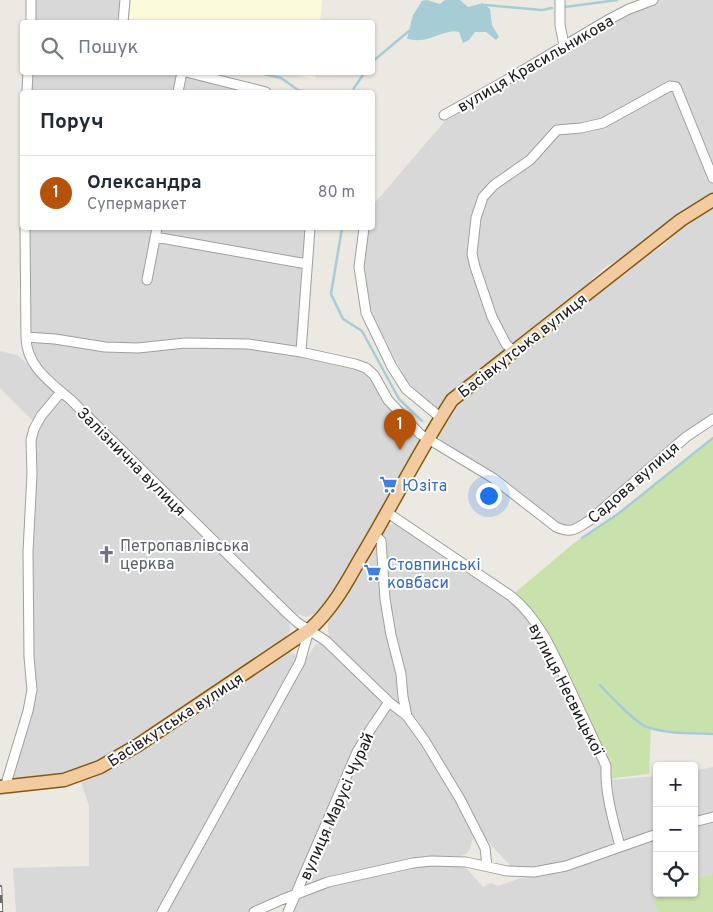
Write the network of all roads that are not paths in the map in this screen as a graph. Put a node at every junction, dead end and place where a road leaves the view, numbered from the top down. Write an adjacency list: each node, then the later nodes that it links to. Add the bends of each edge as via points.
1 (31, 0): 5 (street)
2 (125, 0): 6 (street)
3 (560, 0): 7 (street)
4 (653, 0): 7 (street, вулиця Красильникова)
5 (31, 20)
6 (123, 20)
7 (564, 45): 14 (street, вулиця Красильникова)
8 (28, 75): 11 (street)
9 (181, 75): 12 (street)
10 (198, 75): 13 (street)
11 (27, 90)
12 (178, 90)
13 (258, 90)
14 (444, 116)
15 (713, 178): 25 (street, via 676,87 670,86 603,123 562,129 552,135 530,160 489,189 476,218 472,254 492,318)
16 (713, 200): 25 (main road, Басівкутська вулиця, via 681,220)
17 (24, 230): 24 (street, Залізнична вулиця)
18 (157, 230): 21 (street)
19 (310, 230): 22 (street)
20 (364, 230): 28 (street, via 359,266 366,313 406,389)
21 (155, 237): 22 (street); 23 (street)
22 (307, 264): 26 (street)
23 (147, 280)
24 (26, 338): 26 (street, via 138,348 195,343 248,344); 27 (street, Залізнична вулиця, via 26,348 35,367)
25 (513, 351): 28 (main road, Басівкутська вулиця, via 452,400)
26 (301, 352): 30 (street, via 366,368 398,413)
27 (61, 392): 33 (street, Залізнична вулиця, via 288,614); 36 (street, via 41,416 31,440 28,552 32,690)
28 (441, 418): 30 (main road, Басівкутська вулиця)
29 (713, 420): 30 (street, Садова вулиця, via 686,437 590,520 575,530 566,531 556,527 493,478)
30 (428, 440): 31 (main road, Басівкутська вулиця)
31 (388, 513): 32 (main road, Басівкутська вулиця); 40 (street, вулиця Несвицької, via 504,592 532,618 606,766 611,812)
32 (375, 535): 33 (main road, Басівкутська вулиця, via 320,621); 35 (street, Залізнична вулиця, via 381,541 385,599)
33 (309, 630): 34 (street, Залізнична вулиця, via 326,641); 36 (main road, Басівкутська вулиця, via 100,767 64,780); 43 (street, Басівкутська вулиця, via 300,662)
34 (389, 702): 35 (street, Залізнична вулиця); 42 (street, вулиця Марусі Чурай, via 357,752)
35 (407, 716): 41 (street, Залізнична вулиця, via 460,799 485,848)
36 (2, 787)
37 (713, 817): 38 (street)
38 (698, 821)
39 (653, 835): 40 (street)
40 (620, 846): 41 (street, via 551,870 507,871)
41 (487, 866): 42 (street, via 451,861 413,863 328,882)
42 (297, 894): 44 (street); 45 (street, вулиця Марусі Чурай)
43 (162, 912)
44 (254, 912)
45 (288, 912)

